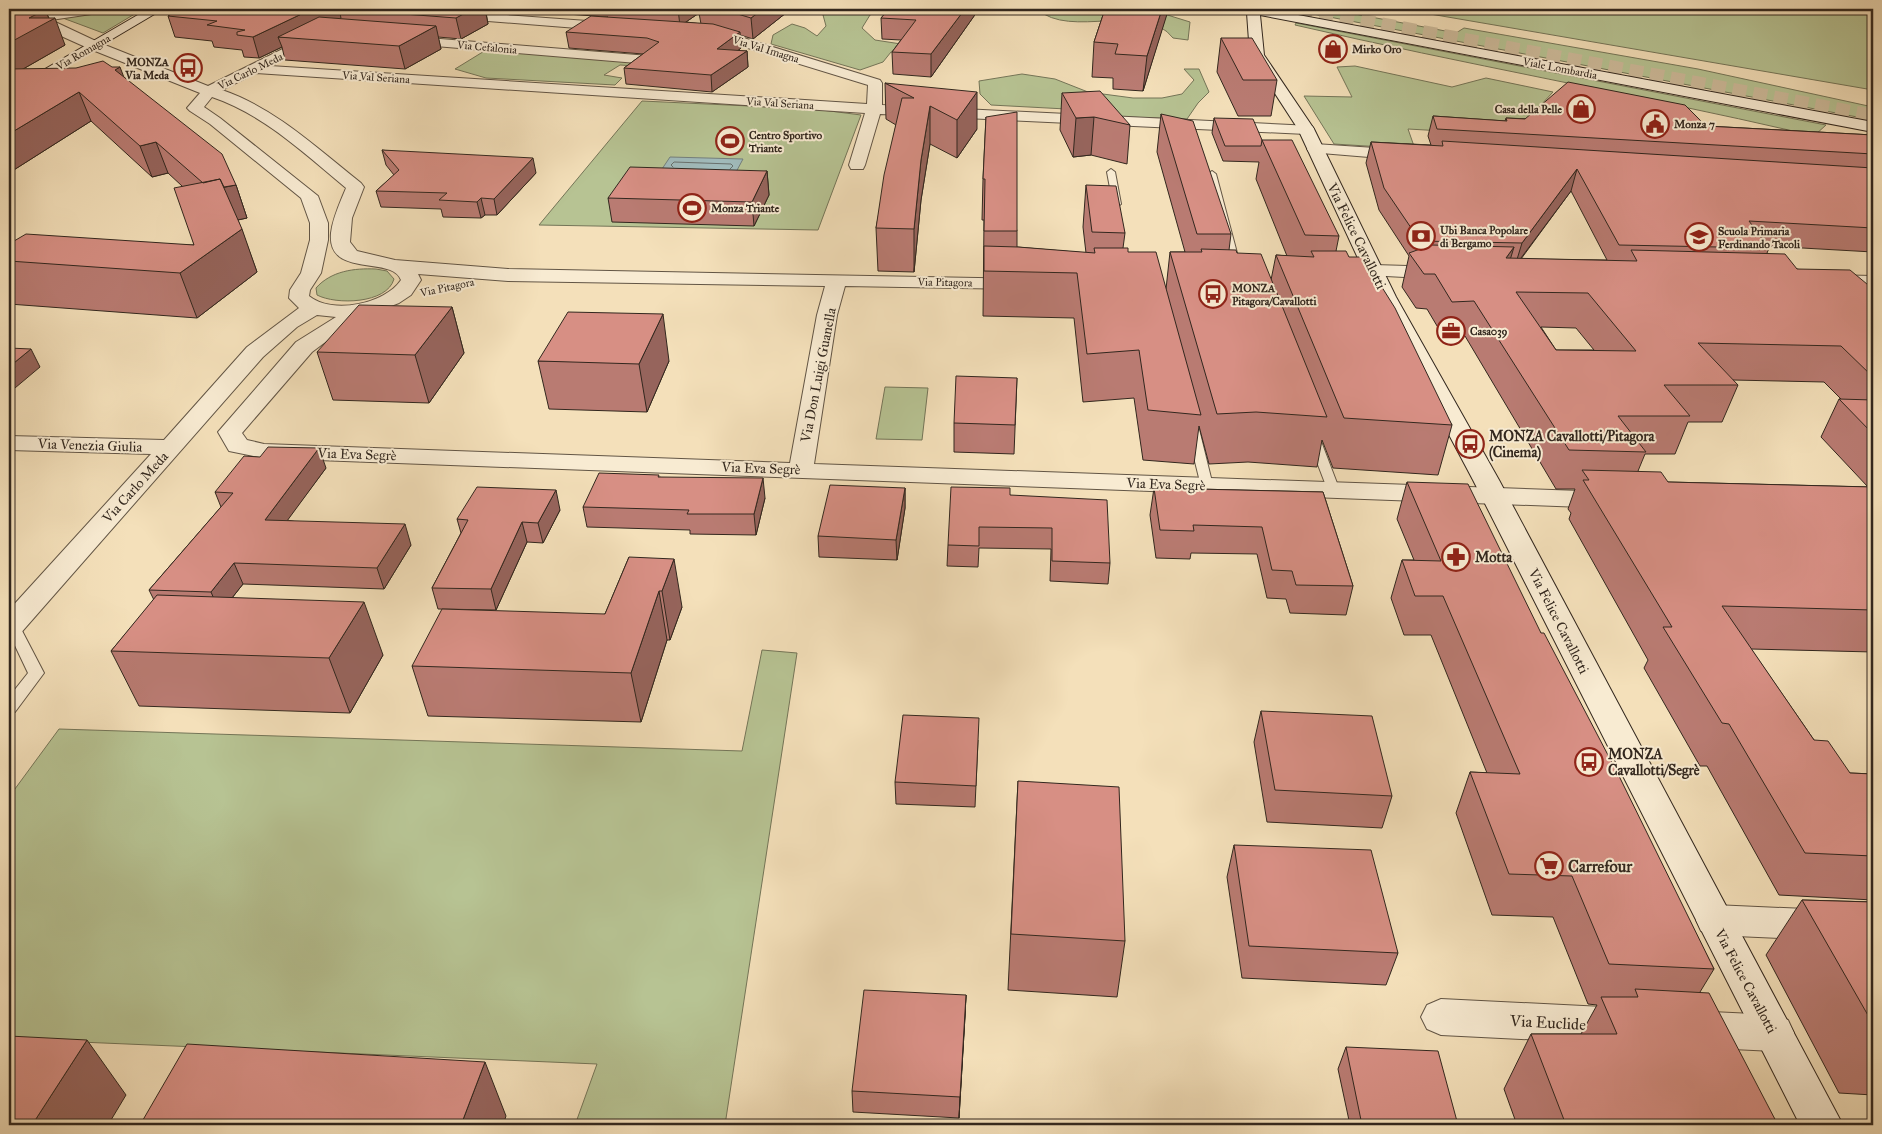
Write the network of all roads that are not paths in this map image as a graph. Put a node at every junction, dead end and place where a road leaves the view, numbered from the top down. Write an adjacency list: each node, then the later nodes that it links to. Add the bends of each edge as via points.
1 (17, 9): 7 (street, Via Carlo Meda)
2 (98, 9): 7 (street)
3 (157, 9): 14 (street, Via Romagna)
4 (372, 9): 11 (street, Via Carlo Meda)
5 (1251, 9): 23 (street, Viale Lombardia); 24 (street, Via Felice Cavallotti, via 1256,55)
6 (479, 17): 9 (street)
7 (41, 18): 8 (street); 14 (street, Via Carlo Meda)
8 (17, 22)
9 (625, 28)
10 (691, 32): 22 (street, Via Val Imagna, via 716,34 875,83)
11 (324, 34): 12 (street); 17 (street, Via Carlo Meda)
12 (353, 36)
13 (392, 39): 15 (street, Via Cefalonia)
14 (95, 46): 19 (street, Via Carlo Meda); 21 (street, Via Romagna)
15 (478, 46): 16 (street, Via Cefalonia); 18 (street)
16 (649, 60)
17 (255, 69): 18 (street, Via Val Seriana); 19 (street, Via Carlo Meda)
18 (420, 79): 22 (street, Via Val Seriana)
19 (209, 91): 31 (street, Via Carlo Meda, via 233,98 259,113 309,149 354,188 342,226 341,245 353,258); 40 (street, Via Carlo Meda, via 195,108 309,196 319,223 319,240 311,273)
20 (31, 92): 21 (lane)
21 (11, 95)
22 (874, 109): 24 (street, Via Val Seriana); 27 (street)
23 (1873, 127)
24 (1306, 130): 25 (street, Via Felice Cavallotti)
25 (1316, 149): 26 (street); 36 (street, Via Felice Cavallotti)
26 (1425, 156)
27 (857, 165)
28 (1111, 172): 30 (lane)
29 (1212, 174): 39 (lane)
30 (1118, 210)
31 (388, 265): 33 (street, Via Pitagora); 40 (street, Via Carlo Meda, via 334,269); 41 (street, via 408,272 411,281 402,293)
32 (1456, 273): 36 (street)
33 (508, 275): 34 (street, Via Pitagora); 41 (street, Via Pitagora, via 429,289)
34 (836, 280): 38 (street, Via Pitagora); 48 (street, Via Don Luigi Guanella, via 827,315)
35 (1814, 280): 37 (street)
36 (1372, 282): 51 (street, Via Felice Cavallotti)
37 (1873, 282)
38 (1043, 283)
39 (1237, 283)
40 (302, 288): 42 (street, via 301,302); 43 (street, Via Carlo Meda, via 282,310)
41 (380, 303): 42 (street, via 338,311); 48 (street, Via Eva Segrè, via 322,334 298,353 230,432 238,446 264,451)
42 (313, 308): 43 (street, Via Carlo Meda)
43 (263, 346): 47 (street, Via Carlo Meda)
44 (1187, 409): 49 (lane)
45 (1309, 426): 50 (lane)
46 (9, 443): 47 (street, Via Venezia Giulia)
47 (171, 447): 53 (street, Via Carlo Meda)
48 (801, 470): 49 (street, Via Eva Segrè)
49 (1208, 486): 50 (street, Via Eva Segrè)
50 (1334, 491): 51 (street, Via Eva Segrè)
51 (1495, 497): 52 (street, Via Eva Segrè); 55 (street, Via Felice Cavallotti)
52 (1634, 501)
53 (10, 627): 54 (lane, via 36,673)
54 (9, 708)
55 (1714, 920): 56 (street); 58 (street, Via Felice Cavallotti)
56 (1873, 927)
57 (1440, 1017): 58 (street, Via Euclide)
58 (1774, 1034): 59 (street, Via Felice Cavallotti)
59 (1822, 1125)

